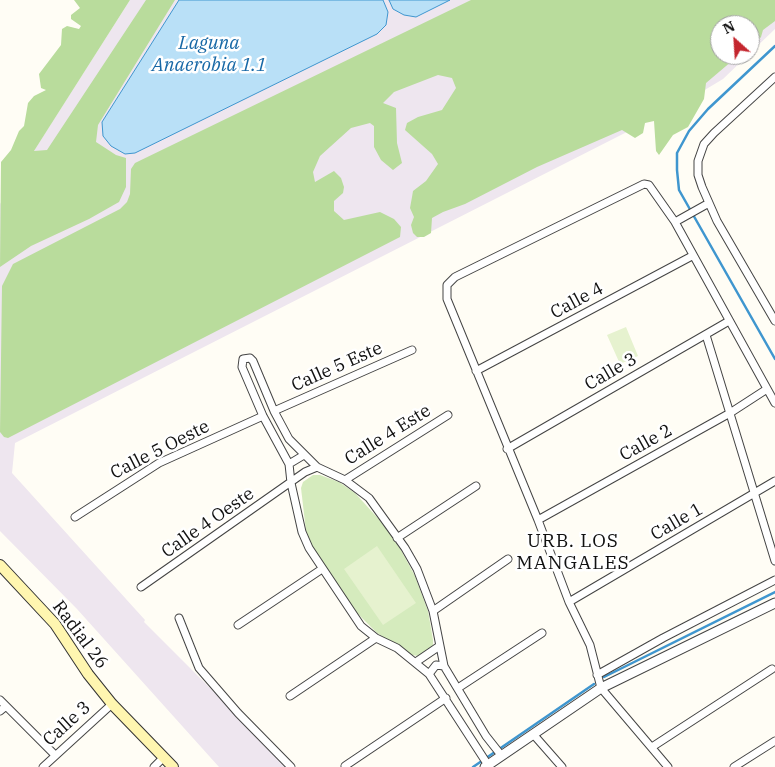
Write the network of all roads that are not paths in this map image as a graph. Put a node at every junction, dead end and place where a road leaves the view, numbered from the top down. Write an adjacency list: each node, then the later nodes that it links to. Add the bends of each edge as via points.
1 (775, 77): 2 (street, via 704,144 698,160 698,175)
2 (706, 205): 3 (street); 6 (street)
3 (675, 222): 4 (street); 9 (street, via 653,188 644,184 455,277 447,285 446,299)
4 (692, 256): 5 (street); 9 (street, Calle 4)
5 (729, 321): 7 (street, Calle 3); 10 (street)
6 (775, 321)
7 (706, 335): 13 (street); 16 (street, Calle 3)
8 (412, 350): 12 (street, Calle 5 Este)
9 (476, 371): 16 (street)
10 (767, 389): 11 (street); 13 (street, Calle 2)
11 (775, 403)
12 (274, 411): 15 (street, via 253,361 245,358 242,367); 17 (street, via 289,439)
13 (730, 413): 24 (street); 26 (street, Calle 2)
14 (448, 415): 20 (street, Calle 4 Este)
15 (263, 416): 18 (street); 25 (street, Calle 5 Oeste, via 158,464)
16 (507, 448): 26 (street)
17 (304, 455): 18 (street); 19 (street)
18 (289, 464): 22 (street)
19 (317, 467): 20 (street); 22 (street, Calle 4 Oeste)
20 (345, 480): 27 (street, via 369,498)
21 (775, 481): 24 (street, Calle 1)
22 (291, 483): 31 (street, via 302,532); 33 (street, Calle 4 Oeste)
23 (476, 486): 27 (street)
24 (755, 494): 29 (street); 34 (street, Calle 1)
25 (75, 518)
26 (538, 520): 34 (street)
27 (397, 538): 36 (street, via 417,569)
28 (508, 559): 36 (street)
29 (775, 561)
30 (0, 565): 51 (main road, Radial 26, via 55,624)
31 (322, 568): 38 (street); 40 (street, via 356,621)
32 (775, 580): 46 (street)
33 (142, 587)
34 (569, 602): 46 (street, via 590,645)
35 (775, 603): 48 (street)
36 (432, 611): 41 (street)
37 (180, 618): 64 (street, via 198,668)
38 (238, 625)
39 (542, 633): 47 (street)
40 (376, 638): 42 (street); 49 (street)
41 (438, 648): 42 (street); 43 (street)
42 (416, 662): 45 (street)
43 (444, 666): 45 (street, via 436,665); 47 (street)
44 (772, 669): 55 (street)
45 (429, 674): 50 (street)
46 (597, 675): 48 (street)
47 (458, 688): 56 (street)
48 (601, 688): 53 (street); 55 (street)
49 (290, 696)
50 (446, 698): 59 (street); 60 (street)
51 (112, 704): 57 (street, Calle 3); 58 (main road, Radial 26)
52 (2, 706): 57 (street)
53 (533, 734): 56 (street); 65 (street)
54 (775, 742): 67 (street)
55 (652, 747): 66 (street)
56 (498, 752): 59 (street)
57 (55, 755): 61 (street, Calle 3)
58 (164, 757): 62 (street); 63 (main road, Radial 26)
59 (486, 762)
60 (345, 766)
61 (43, 767)
62 (154, 767)
63 (173, 767)
64 (291, 767)
65 (562, 767)
66 (668, 767)
67 (734, 767)

